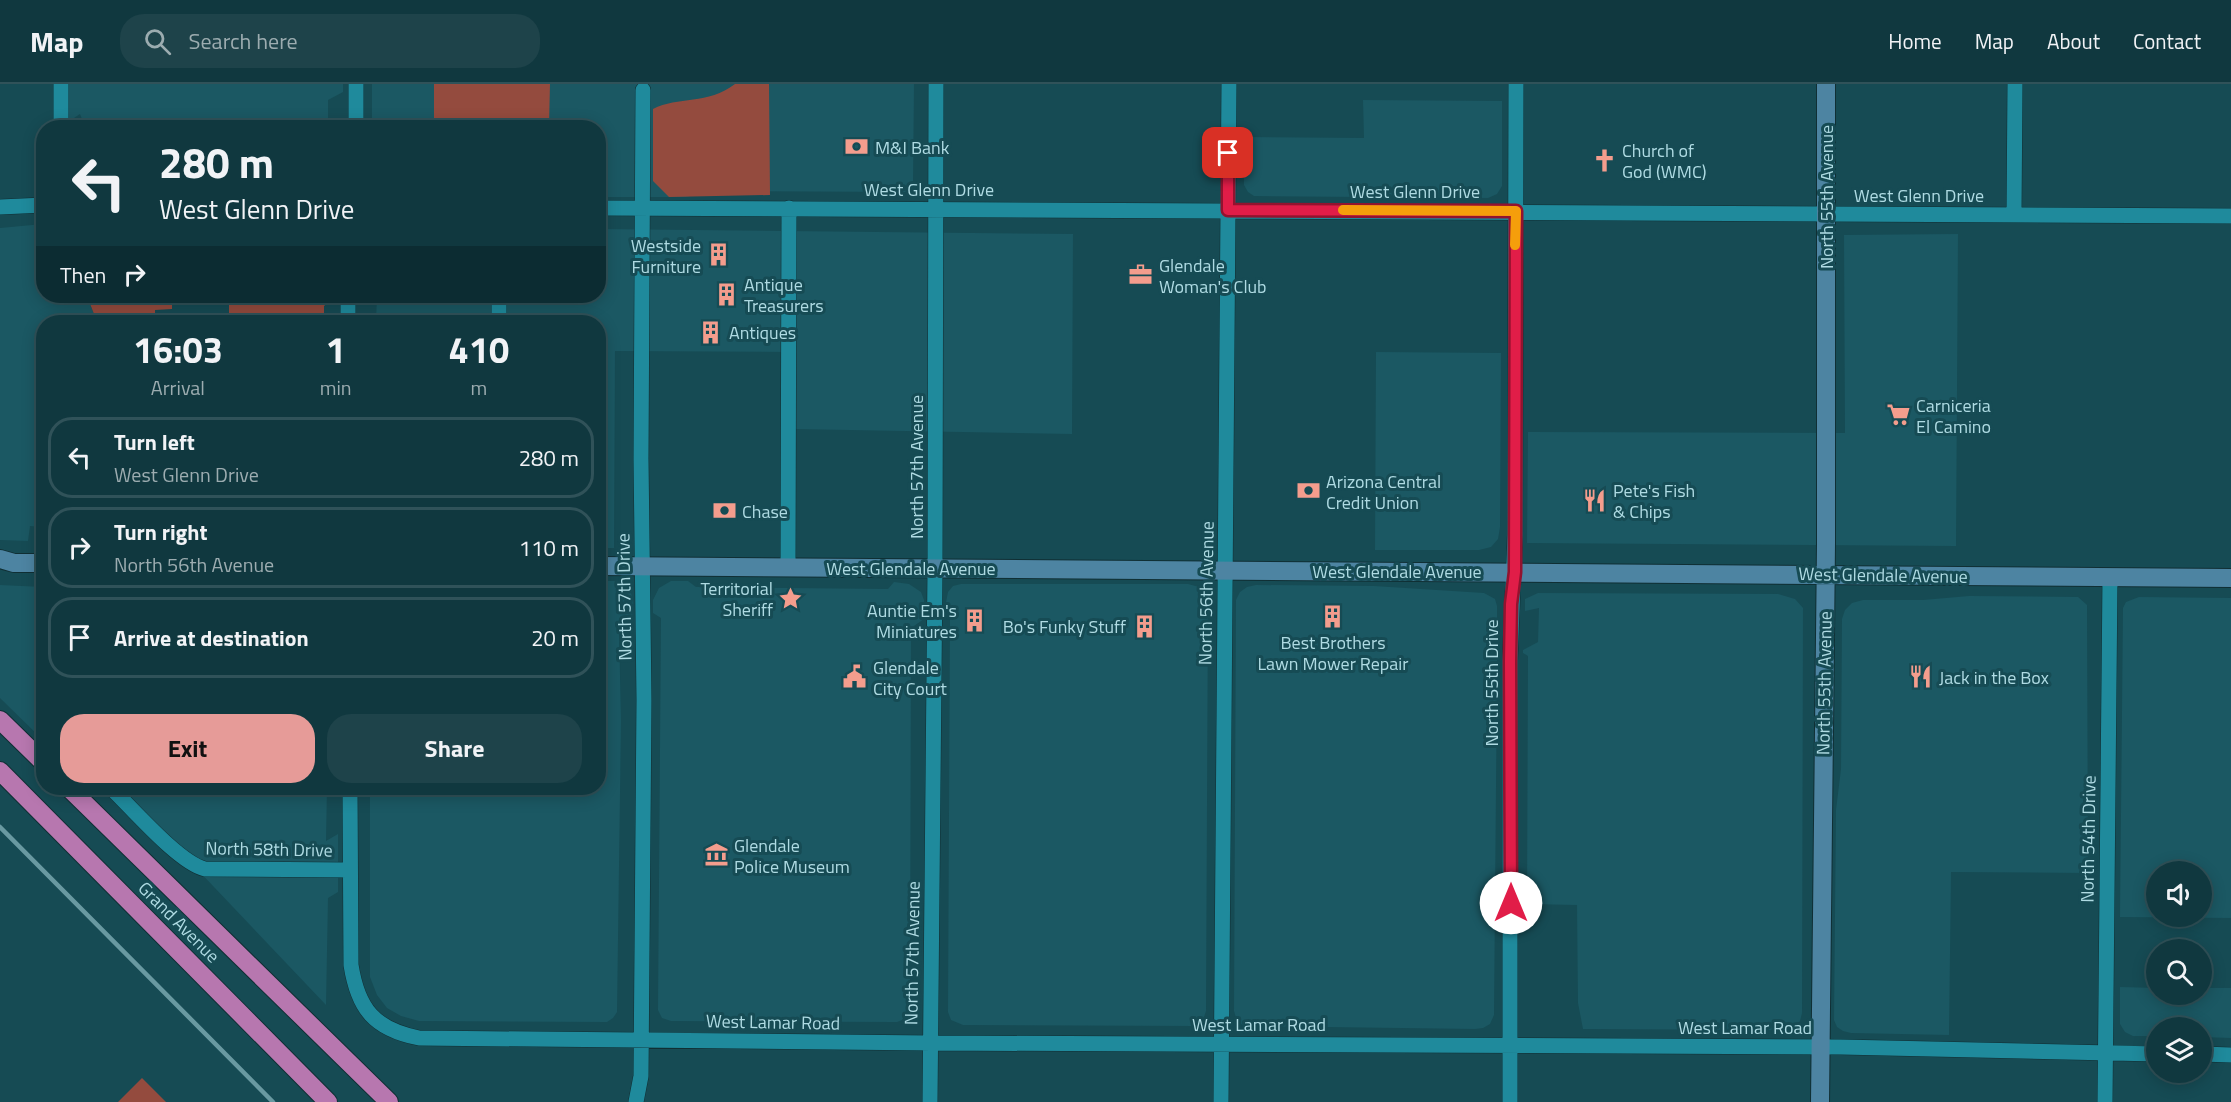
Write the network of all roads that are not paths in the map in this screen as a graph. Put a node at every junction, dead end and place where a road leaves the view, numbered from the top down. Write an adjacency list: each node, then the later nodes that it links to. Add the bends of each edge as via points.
1 (61, 84): 9 (street)
2 (356, 84): 10 (street)
3 (936, 84): 16 (street, North 57th Avenue)
4 (1229, 84): 17 (street, North 56th Avenue)
5 (1516, 84): 18 (street, North 55th Drive)
6 (1826, 84): 19 (main road, North 55th Avenue)
7 (2015, 84): 20 (street)
8 (643, 90): 14 (street, North 57th Drive)
9 (61, 120)
10 (356, 120)
11 (36, 205): 12 (street)
12 (0, 207)
13 (606, 208): 14 (street, West Glenn Drive)
14 (643, 208): 15 (street, West Glenn Drive); 25 (street, North 57th Drive)
15 (789, 208): 16 (street, West Glenn Drive); 26 (street)
16 (936, 209): 17 (street, West Glenn Drive); 27 (street, North 57th Avenue)
17 (1228, 210): 18 (street, West Glenn Drive); 28 (street, North 56th Avenue)
18 (1516, 211): 19 (street, West Glenn Drive); 29 (street, North 55th Drive)
19 (1826, 214): 20 (street, West Glenn Drive); 30 (main road, North 55th Avenue)
20 (2014, 215): 21 (street, West Glenn Drive)
21 (2231, 216)
22 (5, 563): 23 (main road)
23 (36, 563)
24 (606, 566): 25 (main road, West Glendale Avenue)
25 (643, 567): 26 (main road, West Glendale Avenue); 40 (street, North 57th Drive)
26 (788, 568): 27 (main road, West Glendale Avenue)
27 (935, 569): 28 (main road, West Glendale Avenue); 41 (street, North 57th Avenue)
28 (1226, 571): 29 (main road, West Glendale Avenue); 42 (street, North 56th Avenue)
29 (1515, 572): 30 (main road, West Glendale Avenue); 43 (street, North 55th Drive, via 1510,661)
30 (1826, 574): 31 (main road, West Glendale Avenue); 44 (main road, North 55th Avenue)
31 (2110, 577): 32 (main road, West Glendale Avenue); 45 (street, North 54th Drive)
32 (2231, 578)
33 (0, 720): 34 (highway)
34 (36, 755)
35 (0, 771): 49 (highway, Grand Avenue)
36 (76, 795): 50 (highway, Grand Avenue)
37 (118, 795): 39 (street, North 58th Drive, via 196,867)
38 (350, 795): 39 (street)
39 (350, 870): 40 (street, West Lamar Road, via 351,965 356,990 367,1012 388,1028 419,1038)
40 (642, 1040): 41 (street, West Lamar Road); 51 (street, North 57th Drive)
41 (931, 1043): 42 (street, West Lamar Road); 52 (street, North 57th Avenue)
42 (1220, 1044): 43 (street, West Lamar Road); 53 (street, North 56th Avenue)
43 (1511, 1046): 44 (street, West Lamar Road); 54 (street, North 55th Drive)
44 (1820, 1047): 45 (street, West Lamar Road); 55 (main road, North 55th Avenue)
45 (2105, 1053): 46 (street, West Lamar Road); 56 (street, North 54th Drive)
46 (2146, 1054)
47 (2212, 1054): 48 (street)
48 (2231, 1055)
49 (328, 1102)
50 (388, 1102)
51 (636, 1102)
52 (930, 1102)
53 (1221, 1102)
54 (1510, 1102)
55 (1820, 1102)
56 (2104, 1102)

